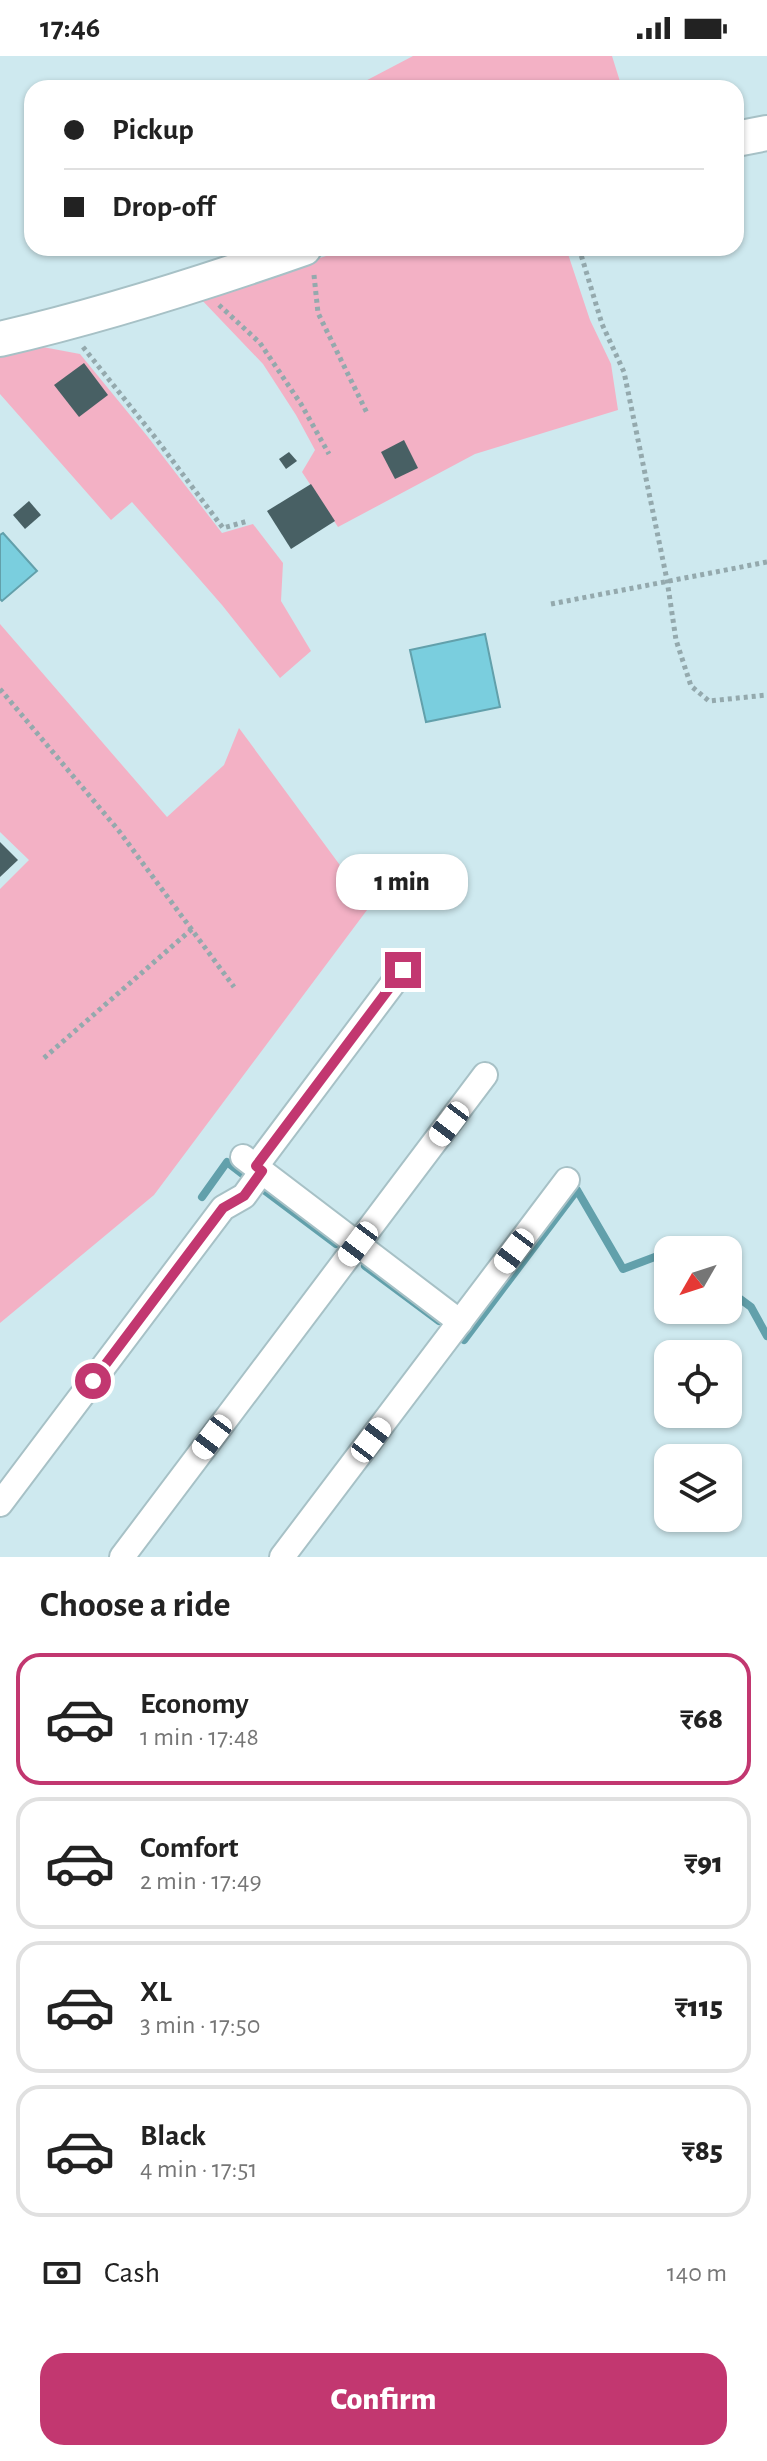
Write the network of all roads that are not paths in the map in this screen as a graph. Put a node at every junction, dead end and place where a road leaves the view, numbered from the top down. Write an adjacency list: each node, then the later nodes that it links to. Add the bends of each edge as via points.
1 (767, 133): 2 (street)
2 (744, 137)
3 (301, 256): 4 (street)
4 (0, 339)
5 (403, 970): 7 (street)
6 (485, 1075): 9 (street)
7 (254, 1165): 9 (street); 11 (street, via 244,1196 223,1208)
8 (567, 1180): 10 (street)
9 (358, 1244): 10 (street); 12 (street)
10 (460, 1322): 13 (street)
11 (0, 1504)
12 (122, 1557)
13 (282, 1557)

